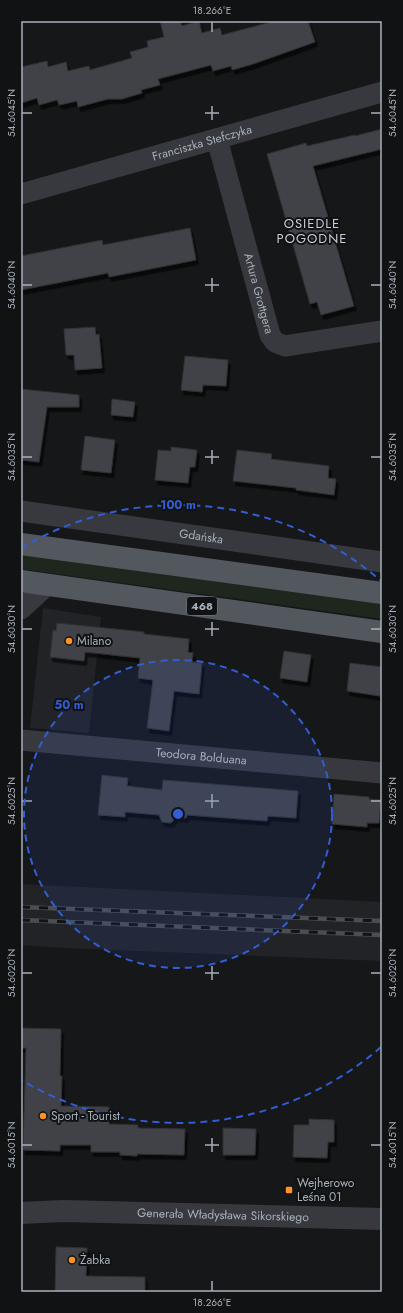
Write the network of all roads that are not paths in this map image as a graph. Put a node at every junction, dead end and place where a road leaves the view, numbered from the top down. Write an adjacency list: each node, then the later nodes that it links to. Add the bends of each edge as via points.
1 (382, 92): 2 (street, Franciszka Stefczyka)
2 (217, 139): 3 (street, Franciszka Stefczyka); 4 (street, Artura Grottgera, via 274,342 284,346)
3 (21, 194)
4 (382, 331)
5 (21, 511): 7 (street, Gdańska)
6 (21, 544): 10 (main road)
7 (382, 562)
8 (21, 581): 9 (main road, 468)
9 (47, 584): 11 (street); 12 (main road, 468)
10 (382, 593)
11 (21, 609)
12 (382, 632)
13 (21, 740): 14 (street, Teodora Bolduana)
14 (382, 772)
15 (21, 1201): 16 (street, Generała Władysława Sikorskiego)
16 (63, 1211): 17 (street, Generała Władysława Sikorskiego); 18 (street, Generała Władysława Sikorskiego)
17 (21, 1213)
18 (382, 1219)

